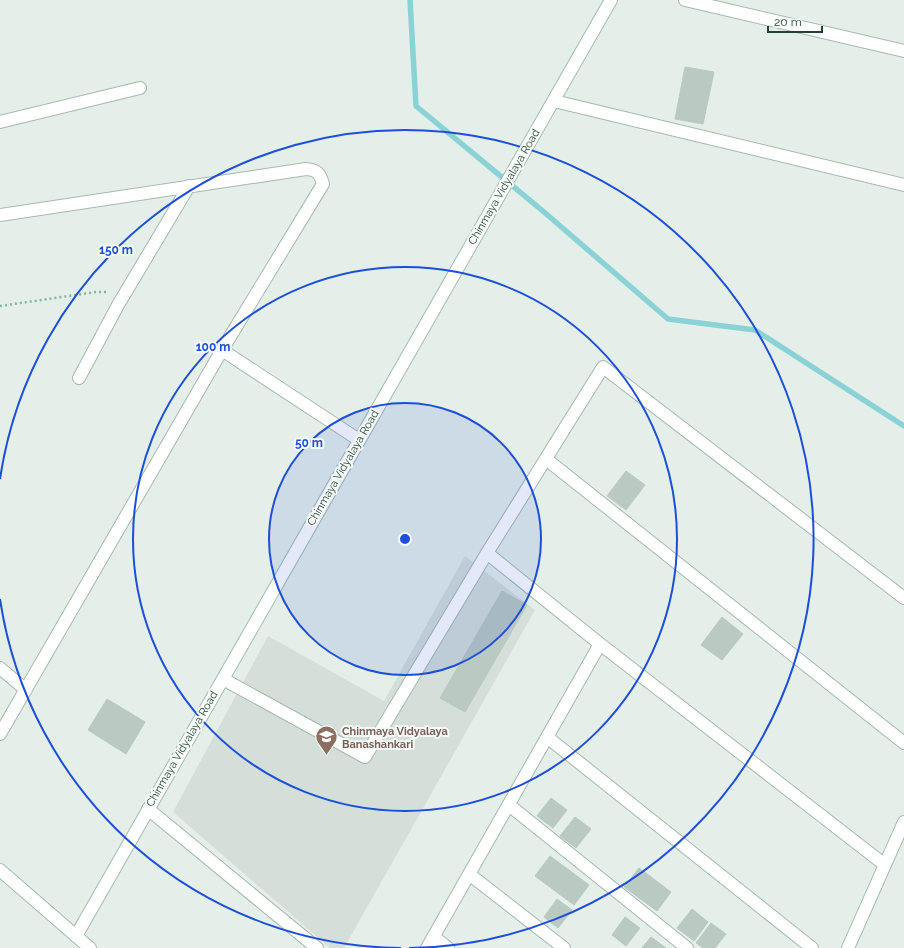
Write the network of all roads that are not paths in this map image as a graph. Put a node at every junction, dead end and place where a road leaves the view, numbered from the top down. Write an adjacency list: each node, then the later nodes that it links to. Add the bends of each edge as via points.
1 (611, 0): 5 (street, Chinmaya Vidyalaya Road)
2 (685, 0): 3 (street)
3 (904, 51)
4 (140, 88): 6 (street)
5 (554, 101): 7 (street); 12 (street, Chinmaya Vidyalaya Road)
6 (0, 122)
7 (904, 185)
8 (189, 186): 9 (street); 10 (street, via 306,169 317,172 324,184); 11 (street, via 118,305)
9 (0, 215)
10 (222, 350): 12 (street); 19 (street)
11 (79, 378)
12 (359, 440): 18 (street, Chinmaya Vidyalaya Road)
13 (546, 459): 14 (street); 15 (street, via 603,367); 22 (street)
14 (487, 554): 16 (street); 18 (street, via 365,757)
15 (904, 598)
16 (600, 644): 21 (street); 26 (street)
17 (0, 668): 19 (street)
18 (223, 679): 24 (street, Chinmaya Vidyalaya Road)
19 (26, 690): 20 (street)
20 (0, 734)
21 (547, 737): 23 (street); 37 (street)
22 (904, 743)
23 (509, 804): 28 (street); 36 (street)
24 (148, 809): 29 (street, Chinmaya Vidyalaya Road); 32 (street)
25 (904, 822): 26 (street)
26 (885, 865): 38 (street)
27 (0, 870): 29 (street)
28 (470, 874): 30 (street); 35 (street)
29 (76, 936): 31 (street)
30 (434, 937): 33 (street); 34 (street)
31 (90, 948)
32 (317, 948)
33 (427, 948)
34 (448, 948)
35 (564, 948)
36 (687, 948)
37 (812, 948)
38 (848, 948)

